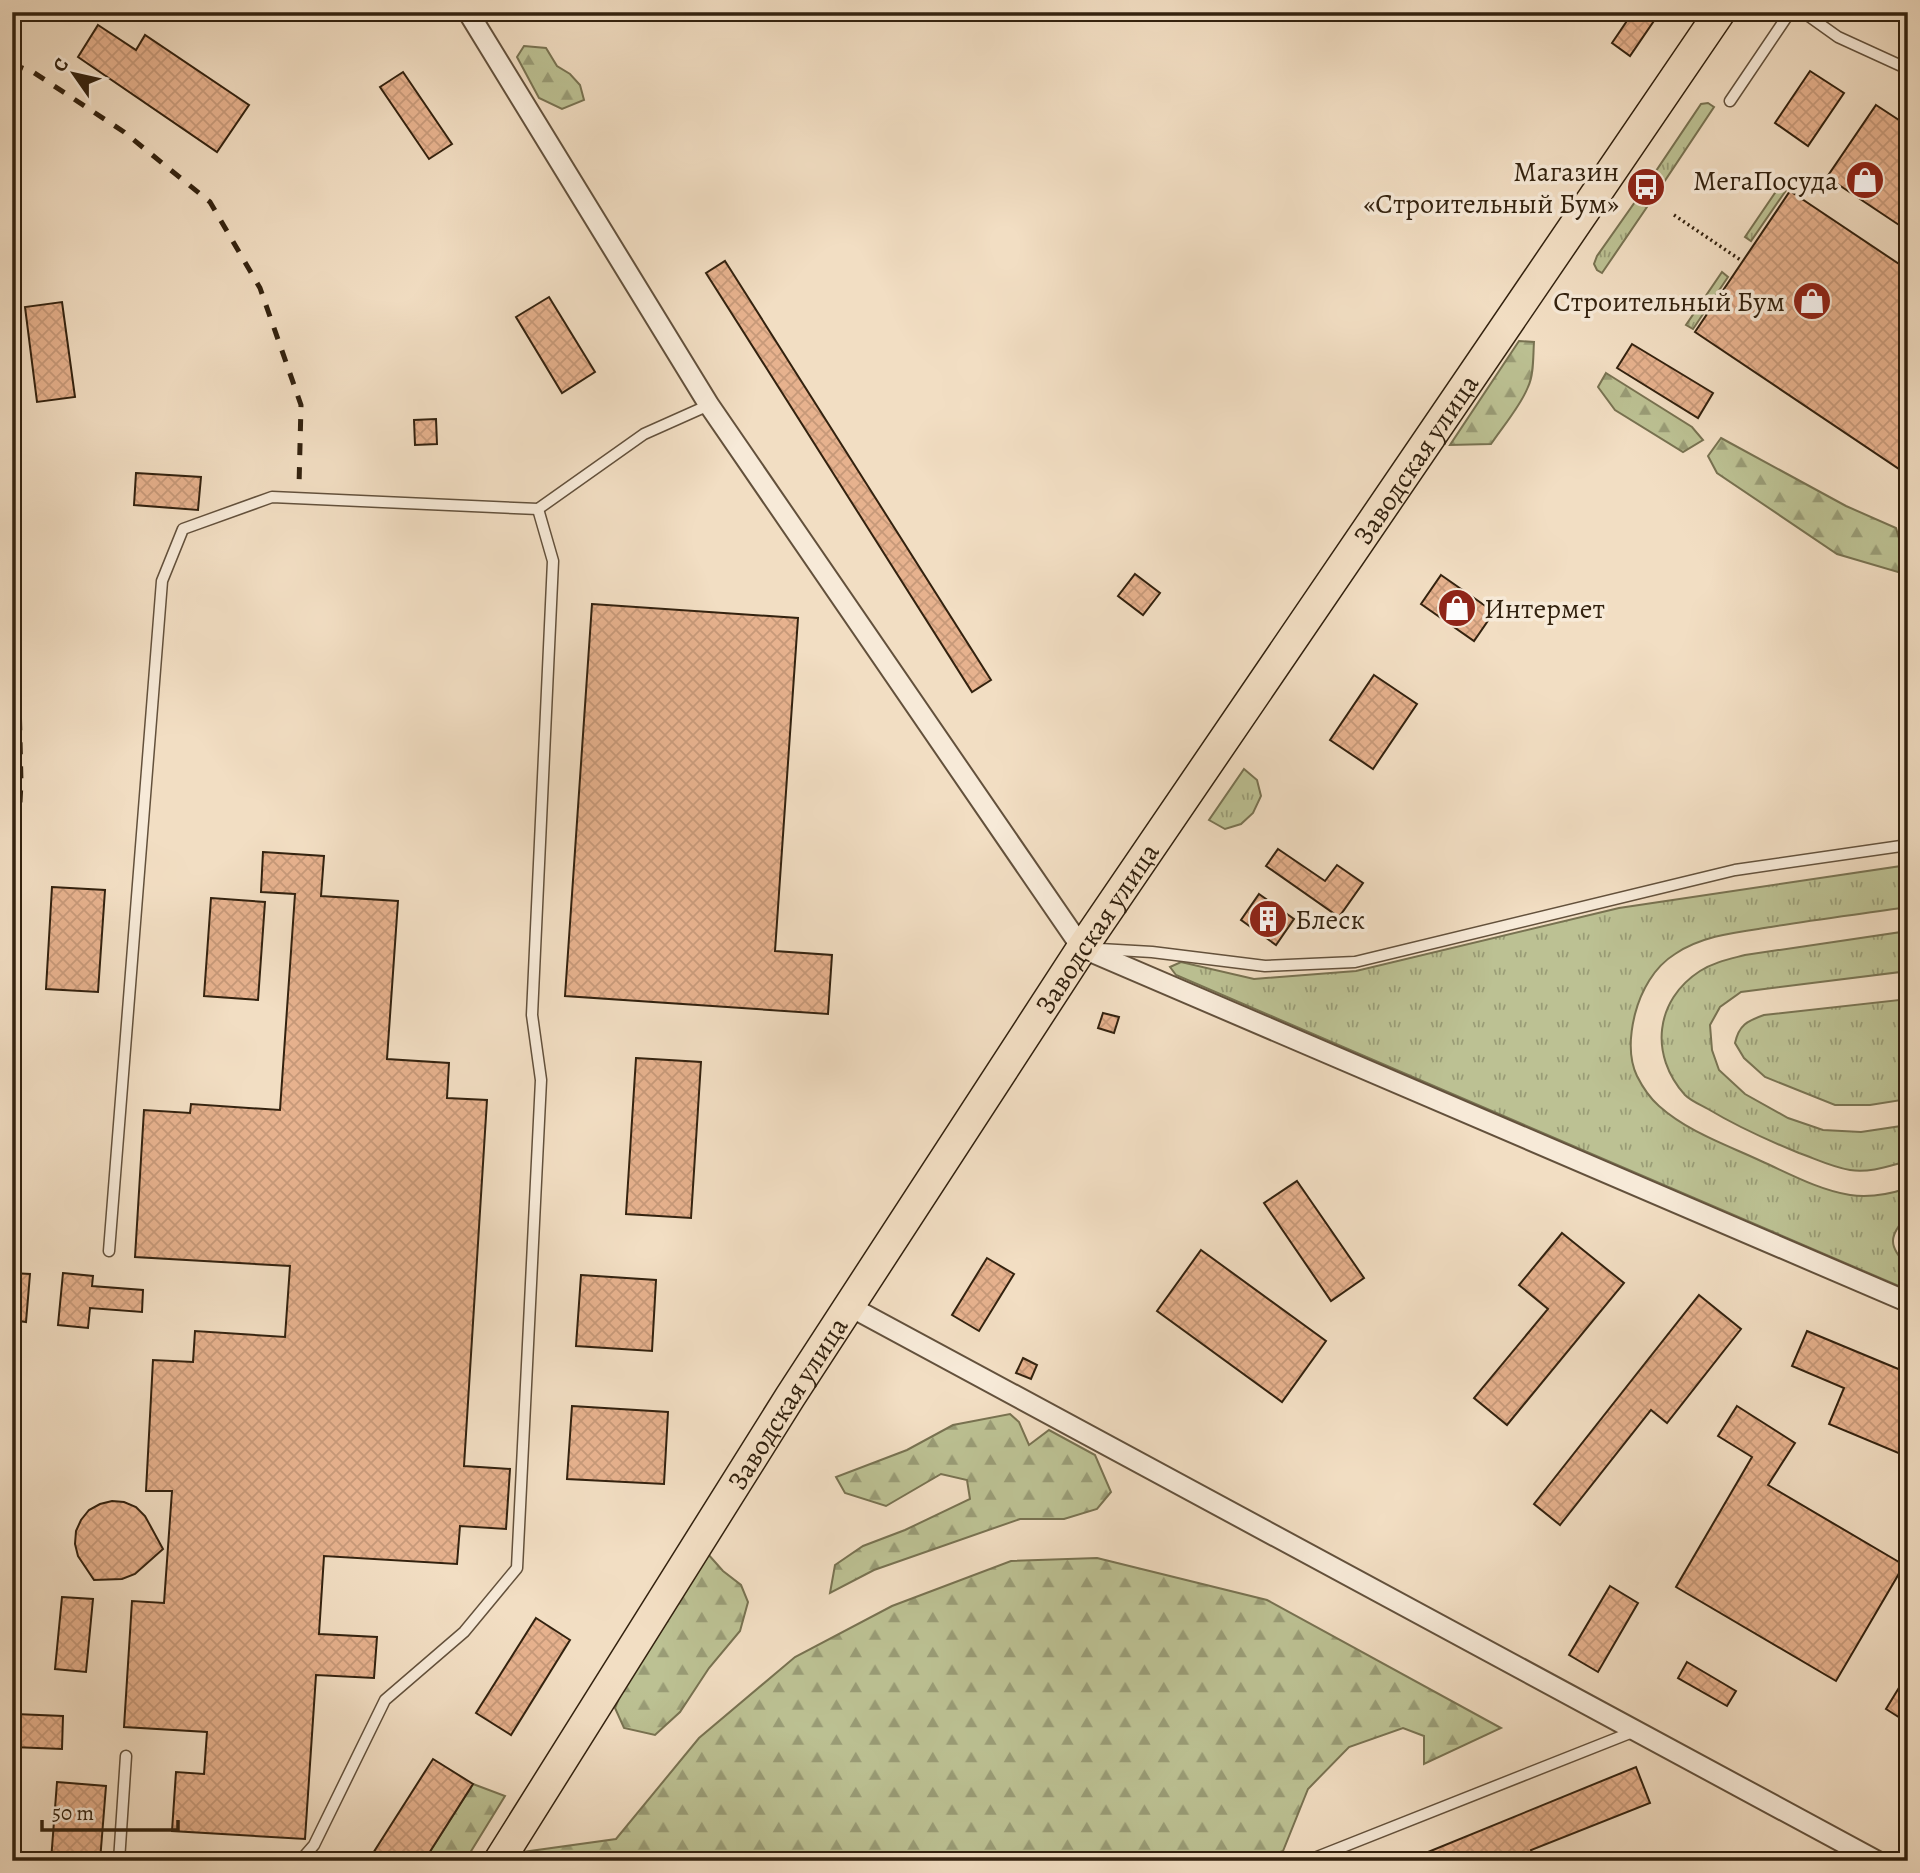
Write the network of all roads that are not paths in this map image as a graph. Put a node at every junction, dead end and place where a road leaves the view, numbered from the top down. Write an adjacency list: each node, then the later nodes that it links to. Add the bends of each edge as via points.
1 (468, 12): 7 (street)
2 (1720, 12): 10 (main road, Заводская улица)
3 (1790, 12): 6 (lane)
4 (1803, 12): 5 (lane, via 1838,37)
5 (1908, 69)
6 (1730, 102)
7 (709, 405): 8 (lane, via 644,434); 10 (street)
8 (538, 509): 11 (lane, via 272,497 184,529 162,581); 17 (lane, via 553,561 532,1015 541,1080 517,1568 464,1632 385,1700 314,1845)
9 (1908, 845): 10 (lane, via 1735,870 1354,962 1265,966)
10 (1082, 948): 12 (street); 13 (main road, Заводская улица)
11 (109, 1251)
12 (1908, 1302)
13 (849, 1306): 14 (street); 18 (main road, Заводская улица)
14 (1636, 1731): 19 (lane); 20 (street)
15 (126, 1756): 16 (lane)
16 (119, 1861)
17 (300, 1861)
18 (499, 1861)
19 (1307, 1861)
20 (1877, 1861)

